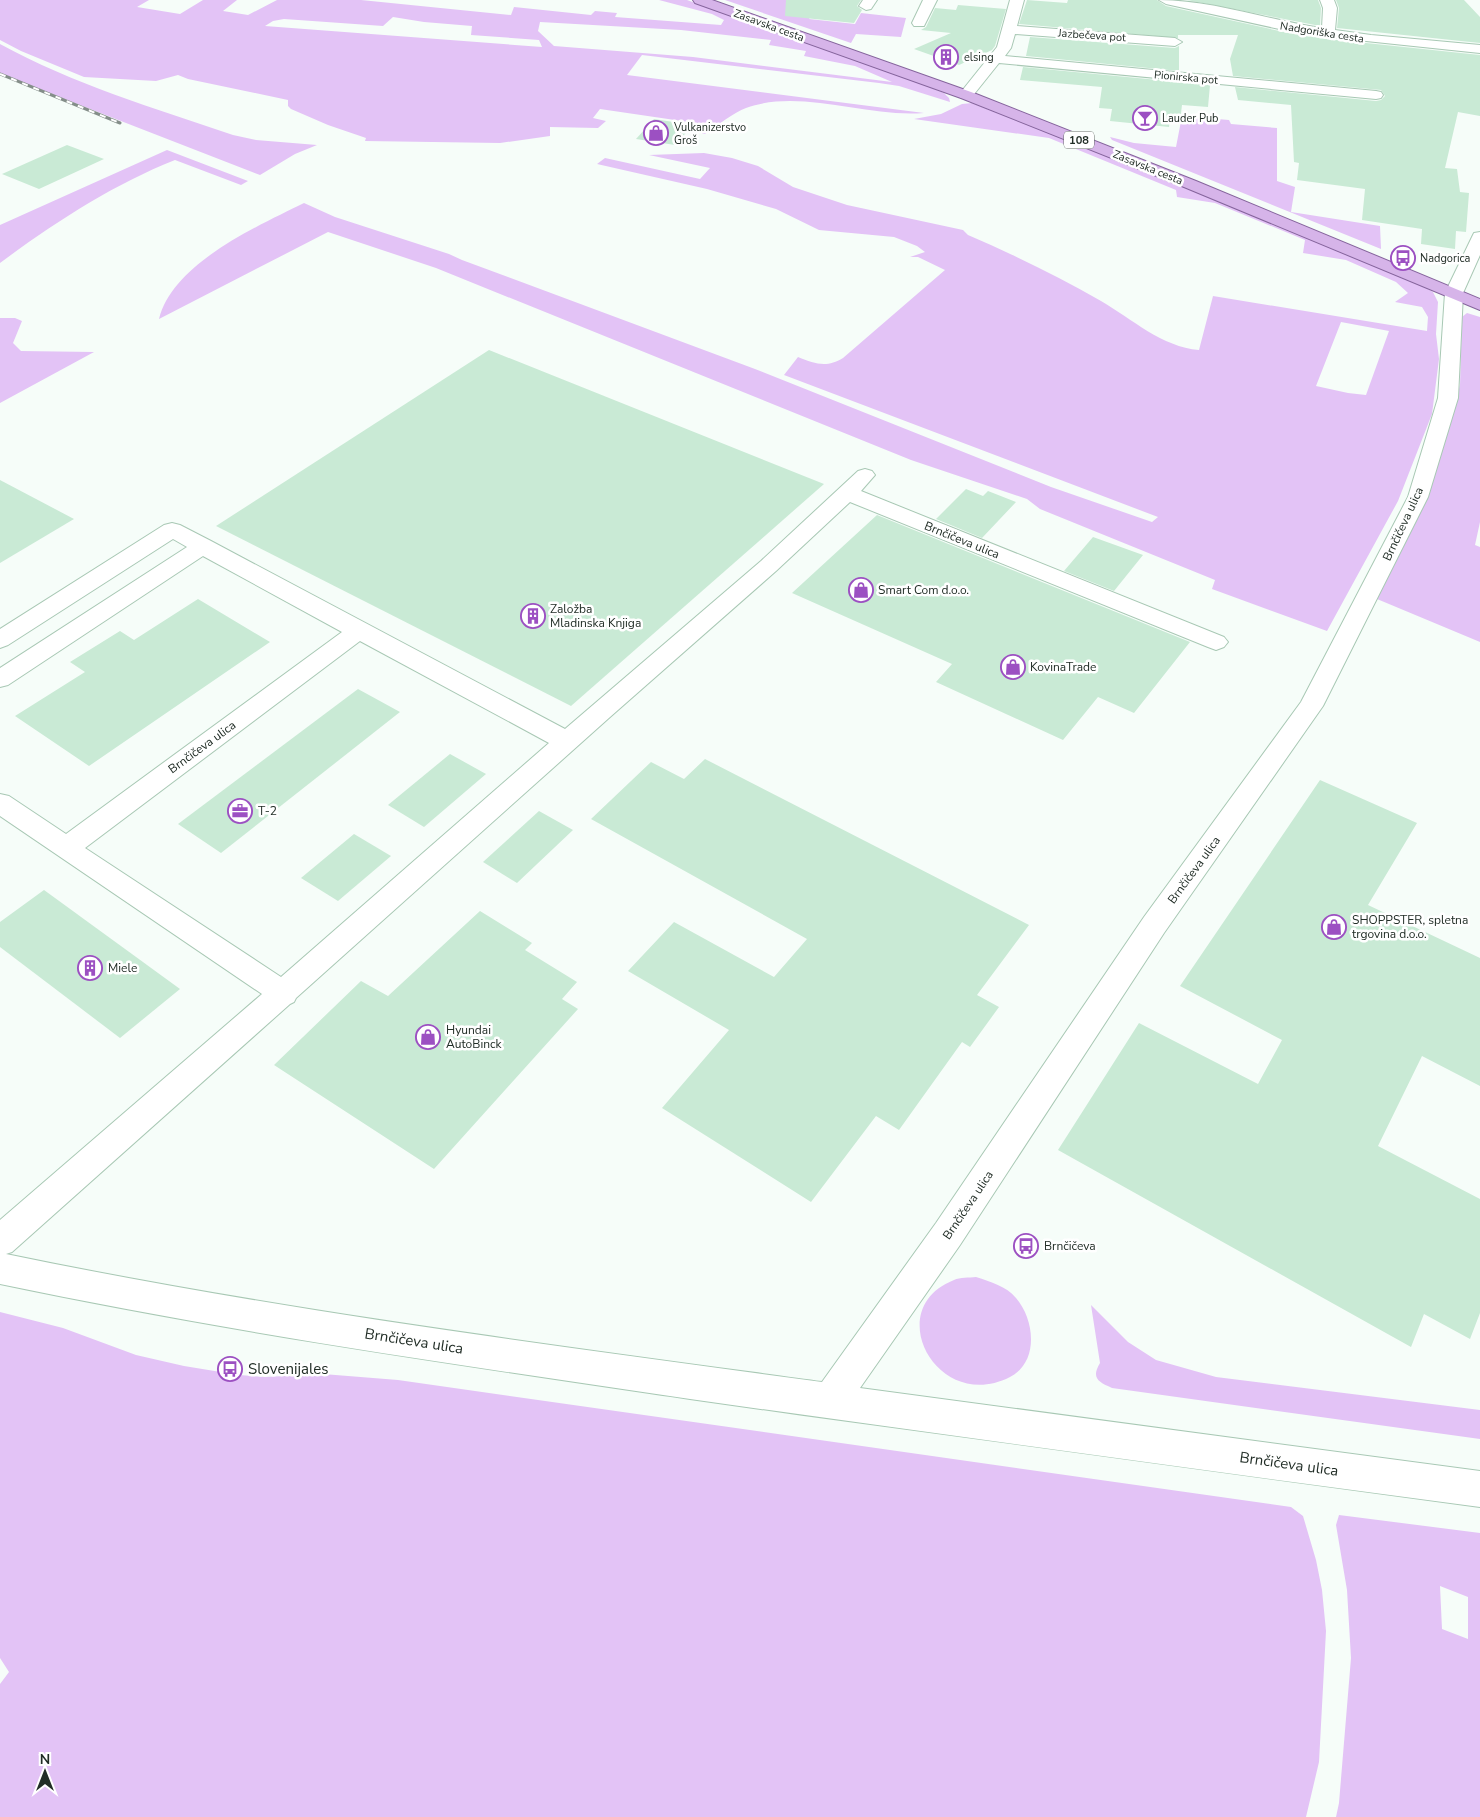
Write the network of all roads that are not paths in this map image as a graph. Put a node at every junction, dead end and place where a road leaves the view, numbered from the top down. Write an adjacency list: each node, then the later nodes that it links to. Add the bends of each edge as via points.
1 (700, 0): 13 (main road, Zasavska cesta / 108)
2 (930, 0): 6 (street)
3 (1018, 0): 7 (street)
4 (1166, 0): 8 (street, Nadgoriška cesta, via 1256,21)
5 (1327, 0): 8 (street, via 1330,8)
6 (919, 23)
7 (1009, 29): 9 (street, Jazbečeva pot); 11 (street, via 1004,48)
8 (1328, 33): 10 (street, Nadgoriška cesta)
9 (1174, 42)
10 (1480, 49)
11 (996, 59): 12 (street, Pionirska pot); 13 (street)
12 (1376, 95)
13 (966, 96): 15 (main road, Zasavska cesta / 108)
14 (1480, 238): 15 (street)
15 (1454, 293): 16 (main road, Zasavska cesta / 108); 30 (street, Brnčičeva ulica, via 1448,398 1418,497 1311,706 1154,925 948,1234)
16 (1480, 305)
17 (865, 475): 18 (street)
18 (847, 494): 22 (street, Brnčičeva ulica); 24 (street)
19 (203, 546): 20 (street); 21 (street, via 172,530); 23 (street)
20 (359, 631): 24 (street); 26 (street, Brnčičeva ulica)
21 (0, 640)
22 (1216, 642)
23 (0, 679)
24 (568, 742): 27 (street)
25 (0, 803): 26 (street)
26 (66, 848): 27 (street)
27 (284, 994): 28 (street)
28 (0, 1241)
29 (0, 1268): 30 (street, Brnčičeva ulica, via 107,1292)
30 (830, 1401): 31 (street, Brnčičeva ulica)
31 (1480, 1489)

